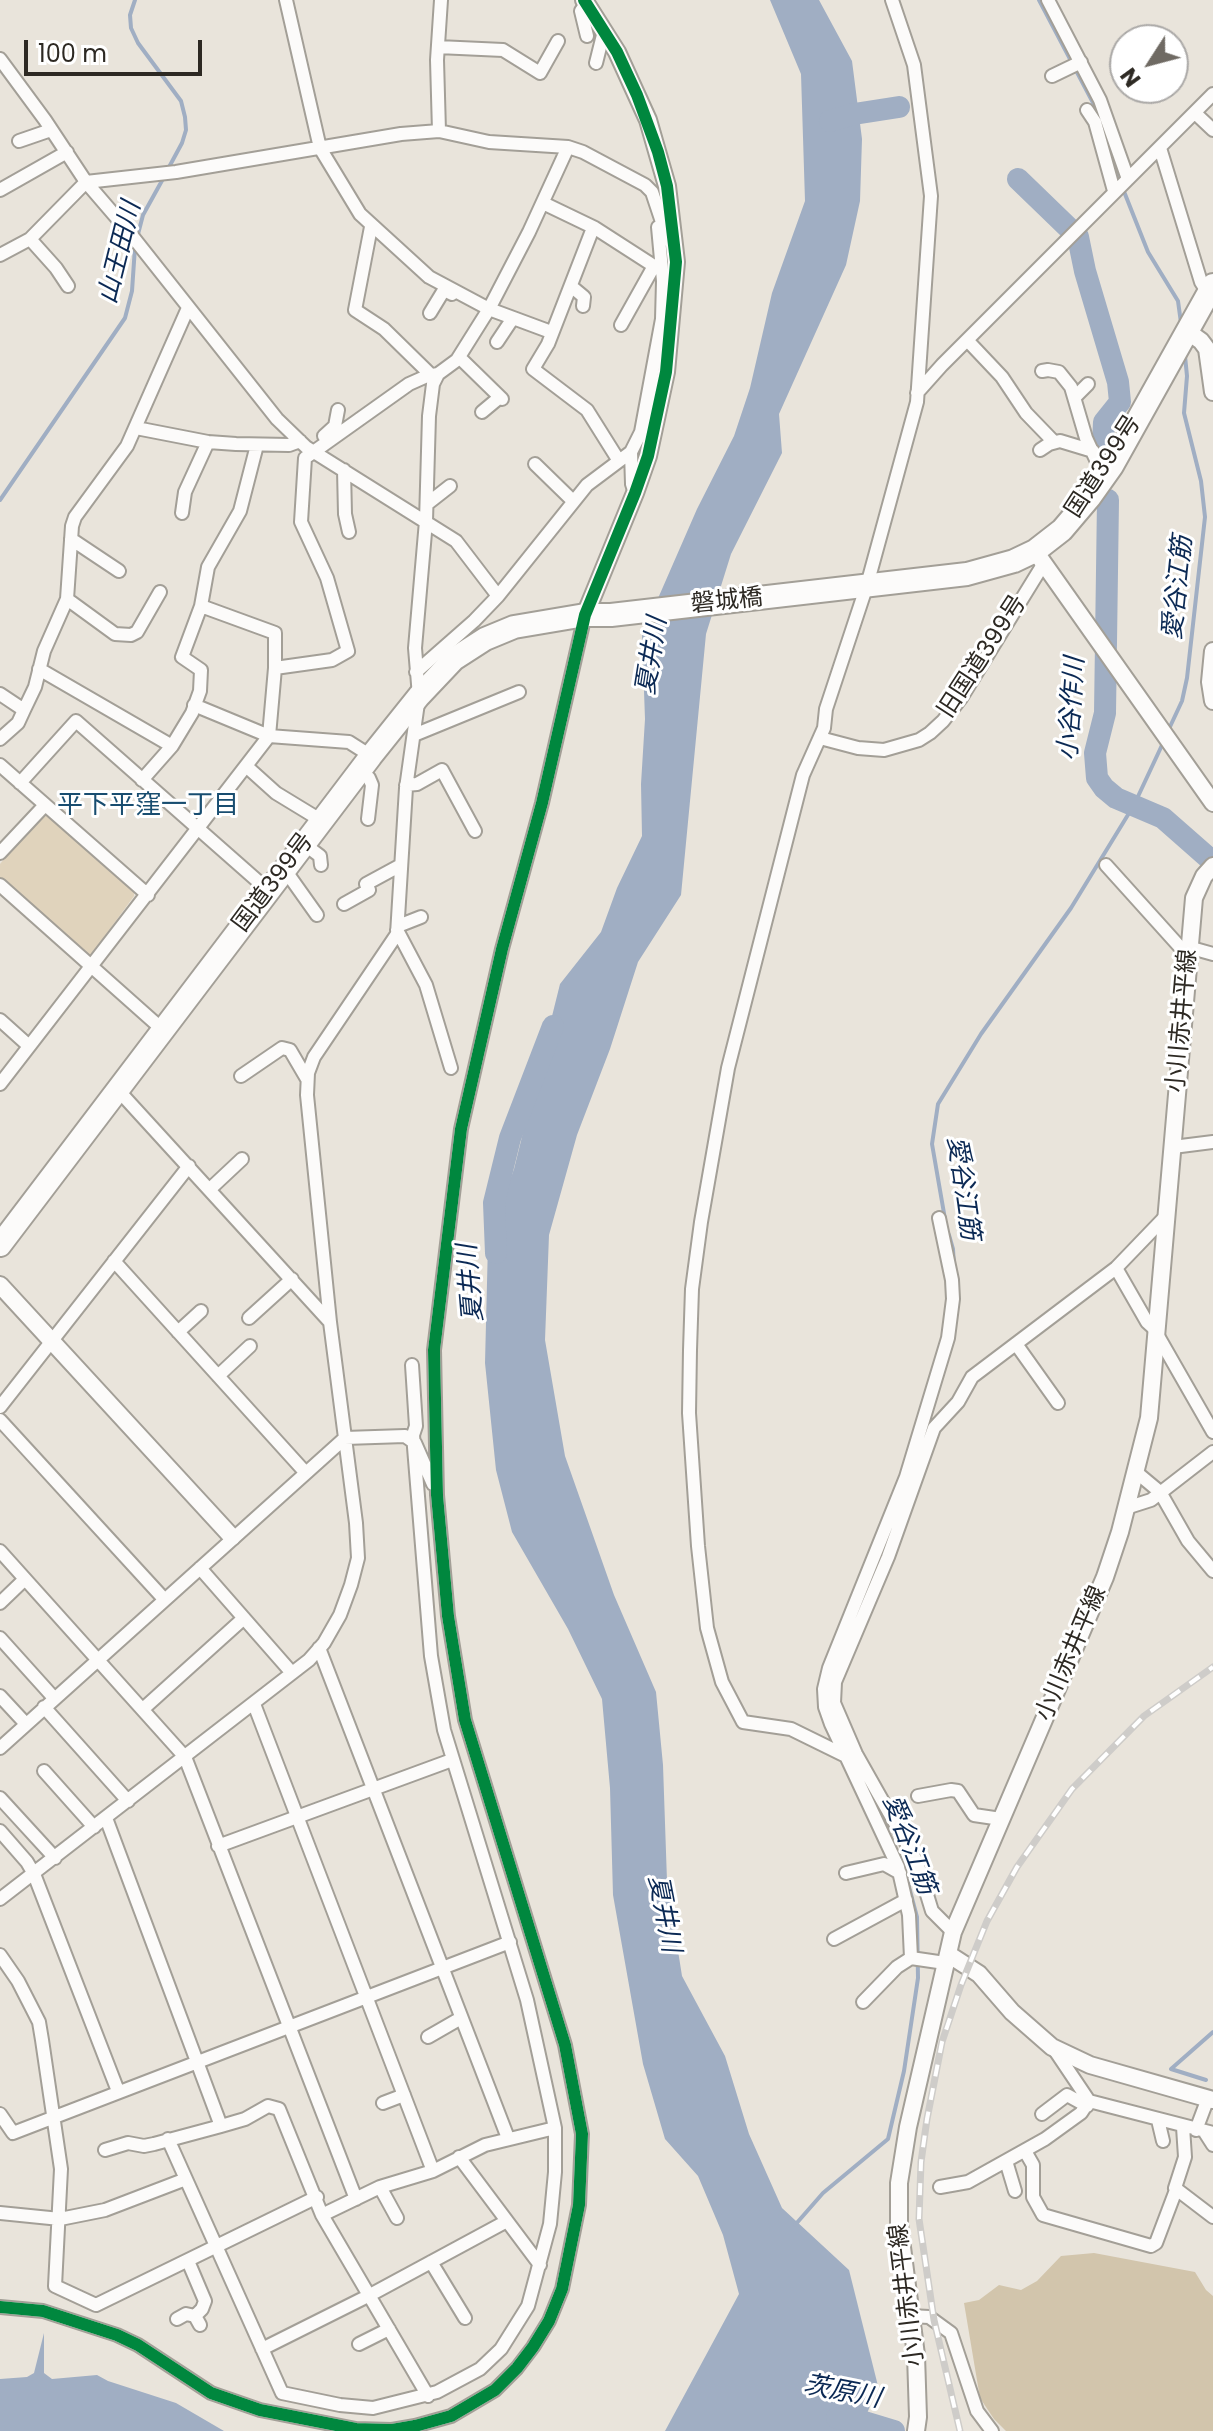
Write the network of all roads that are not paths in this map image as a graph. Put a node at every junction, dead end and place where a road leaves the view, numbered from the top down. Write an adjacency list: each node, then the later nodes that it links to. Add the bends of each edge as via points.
1 (286, 0): 22 (street)
2 (441, 0): 9 (street)
3 (892, 0): 54 (street, via 914,65 931,196)
4 (1048, 0): 12 (street)
5 (585, 2): 6 (main road); 7 (street, via 581,11)
6 (604, 31): 10 (street); 35 (main road, via 637,95 658,152)
7 (587, 36)
8 (558, 41): 9 (street, via 540,73 503,50)
9 (438, 47): 19 (street)
10 (596, 63)
11 (1, 64): 17 (street)
12 (1075, 65): 13 (street); 25 (street, via 1109,119)
13 (1052, 76)
14 (1213, 94): 16 (street)
15 (1087, 110): 28 (street)
16 (1195, 113): 18 (street); 23 (street)
17 (51, 130): 20 (street); 24 (street)
18 (1213, 130)
19 (439, 131): 21 (street, via 489,142); 22 (street)
20 (19, 141)
21 (568, 147): 29 (street); 30 (street, via 645,185)
22 (320, 148): 26 (street); 31 (street)
23 (1160, 148): 25 (street); 38 (street, via 1201,282)
24 (67, 152): 26 (street); 27 (street)
25 (1127, 179): 28 (street)
26 (86, 182): 33 (street); 40 (street)
27 (0, 190)
28 (1114, 191): 47 (street)
29 (543, 203): 32 (street); 41 (street)
30 (657, 208): 35 (street); 65 (street, via 662,319 641,432)
31 (371, 227): 41 (street, via 429,277); 51 (street, via 355,310)
32 (593, 228): 37 (street); 44 (street, via 654,266)
33 (30, 239): 34 (street); 36 (street)
34 (0, 255)
35 (676, 262): 71 (main road, via 666,372)
36 (68, 286)
37 (572, 287): 39 (street, via 584,297); 46 (street)
38 (1211, 289): 45 (highway, 国道399号)
39 (583, 306)
40 (188, 308): 58 (street); 62 (street, via 277,419)
41 (487, 312): 42 (street, via 444,290); 43 (street); 49 (street)
42 (430, 313)
43 (513, 318): 46 (street); 48 (street)
44 (621, 325)
45 (1187, 331): 53 (main road, via 1207,349); 69 (highway, 国道399号)
46 (551, 332): 66 (street, via 533,369 587,410)
47 (967, 340): 54 (street); 60 (street)
48 (497, 342)
49 (459, 357): 51 (street); 57 (street, via 501,398)
50 (1042, 371): 55 (street, via 1063,375)
51 (434, 375): 62 (street, via 409,384); 73 (street)
52 (1088, 384): 55 (street)
53 (1213, 392)
54 (917, 393): 80 (street)
55 (1075, 397): 64 (street)
56 (338, 410): 62 (street, via 335,426)
57 (482, 412)
58 (136, 428): 59 (street); 77 (street, via 121,457 75,517)
59 (208, 442): 61 (street); 74 (street, via 185,492)
60 (1054, 442): 63 (street); 64 (street)
61 (257, 445): 62 (street); 85 (street, via 240,511 208,567)
62 (308, 447): 68 (street); 89 (street, via 301,522 327,578 348,651 332,660)
63 (1040, 450)
64 (1093, 451): 69 (street)
65 (631, 452): 66 (street); 71 (street)
66 (619, 461): 72 (street)
67 (535, 464): 72 (street)
68 (344, 470): 75 (street); 76 (street)
69 (1104, 477): 78 (highway, 国道399号)
70 (450, 486): 73 (street)
71 (635, 493): 86 (main road)
72 (573, 501): 83 (street)
73 (427, 504): 75 (street)
74 (182, 513)
75 (426, 521): 83 (street, via 456,541); 91 (street)
76 (349, 532)
77 (71, 539): 79 (street); 84 (street)
78 (1040, 557): 80 (highway, 国道399号, via 980,571); 100 (street, 旧国道399号, via 961,698 930,733 884,750); 109 (main road)
79 (119, 571)
80 (867, 585): 81 (highway, 国道399号); 100 (street)
81 (842, 589): 87 (highway, 磐城橋)
82 (160, 592): 84 (street, via 131,635 115,634)
83 (498, 596): 91 (street)
84 (67, 599): 90 (street)
85 (201, 606): 89 (street, via 275,633); 96 (street, via 182,657 202,672)
86 (585, 615): 87 (highway, 国道399号); 94 (highway, 国道399号, via 514,627 485,639 454,659); 171 (street, via 461,1129 434,1350)
87 (611, 615)
88 (1213, 651): 95 (main road)
89 (275, 668): 99 (street)
90 (39, 669): 97 (street); 102 (street)
91 (416, 672): 94 (street)
92 (519, 692): 98 (street)
93 (0, 694): 97 (street)
94 (419, 696): 98 (street); 103 (highway, 国道399号)
95 (1213, 701)
96 (194, 705): 99 (street); 102 (street)
97 (24, 710): 101 (street)
98 (414, 735): 108 (street)
99 (269, 736): 103 (street, via 349,742); 105 (street)
100 (820, 738): 194 (street, via 803,775 718,1118 692,1289 689,1413 707,1628 722,1682 745,1723 791,1729)
101 (0, 739)
102 (172, 746): 106 (street)
103 (366, 763): 111 (street, via 372,785); 112 (highway, 国道399号)
104 (0, 765): 107 (street)
105 (246, 766): 112 (street, via 276,793); 113 (street)
106 (142, 780): 107 (street, via 76,721); 113 (street)
107 (20, 783): 110 (street)
108 (406, 785): 114 (street, via 442,770); 118 (street)
109 (1213, 803)
110 (45, 805): 116 (street); 124 (street)
111 (368, 819)
112 (322, 821): 115 (highway, 国道399号)
113 (199, 829): 123 (street); 124 (street)
114 (475, 831)
115 (304, 844): 117 (street, via 320,856); 121 (highway, 国道399号)
116 (0, 853)
117 (321, 865)
118 (401, 865): 125 (street, via 366,884 369,890); 128 (street)
119 (1106, 865): 129 (street)
120 (1212, 868): 129 (main road, 小川赤井平線, via 1194,898)
121 (285, 870): 123 (highway, 国道399号); 126 (street)
122 (0, 885): 131 (street)
123 (269, 891): 133 (highway, 国道399号)
124 (148, 895): 131 (street)
125 (344, 904)
126 (317, 915)
127 (421, 917): 128 (street)
128 (398, 928): 135 (street, via 426,985); 137 (street, via 314,1057)
129 (1188, 951): 130 (street); 141 (main road, 小川赤井平線)
130 (1213, 954)
131 (92, 968): 133 (street); 134 (street)
132 (0, 1020): 134 (street)
133 (163, 1030): 139 (highway, 国道399号)
134 (29, 1046): 138 (street)
135 (451, 1068)
136 (241, 1076): 137 (street, via 282,1048 290,1050)
137 (307, 1079): 154 (street)
138 (0, 1084)
139 (118, 1090): 143 (street); 147 (highway, 国道399号)
140 (1213, 1142): 141 (street)
141 (1173, 1147): 145 (main road, 小川赤井平線)
142 (242, 1159): 144 (street)
143 (189, 1166): 144 (street); 148 (street)
144 (210, 1189): 150 (street)
145 (1167, 1215): 149 (street); 156 (main road, 小川赤井平線)
146 (939, 1218): 194 (street, via 952,1280 948,1338 906,1477 824,1689 825,1707)
147 (0, 1245)
148 (114, 1261): 155 (street); 157 (street)
149 (1116, 1268): 156 (street); 158 (street)
150 (292, 1279): 153 (street); 154 (street)
151 (0, 1285): 157 (main road)
152 (201, 1311): 155 (street)
153 (249, 1318)
154 (330, 1322): 166 (street)
155 (178, 1332): 161 (street)
156 (1158, 1334): 165 (street); 170 (main road, 小川赤井平線, via 1149,1418)
157 (50, 1341): 163 (street); 174 (main road)
158 (1016, 1344): 162 (street); 213 (street, via 972,1377 931,1434 834,1688 834,1703 856,1754 917,1862 929,1904)
159 (250, 1346): 161 (street)
160 (412, 1365): 167 (street)
161 (218, 1376): 169 (street)
162 (1058, 1403)
163 (1, 1405)
164 (0, 1420): 179 (street)
165 (1213, 1432)
166 (345, 1438): 167 (street, via 399,1435); 169 (street); 183 (street, via 358,1558 340,1615)
167 (415, 1443): 171 (street); 195 (street, via 431,1656)
168 (1213, 1452): 172 (street)
169 (305, 1472): 174 (street)
170 (1136, 1472): 172 (street); 173 (main road, 小川赤井平線)
171 (437, 1490): 266 (street, via 448,1616 465,1720 565,2045 582,2134 579,2205 562,2289 549,2321 495,2390 451,2416 392,2430 356,2429 260,2410 211,2393 117,2335 43,2311)
172 (1160, 1492): 173 (street); 177 (street, via 1188,1541)
173 (1126, 1508): 203 (main road, 小川赤井平線, via 1105,1577)
174 (232, 1537): 176 (street)
175 (0, 1551): 178 (street)
176 (200, 1568): 179 (street); 181 (street)
177 (1213, 1571)
178 (25, 1579): 180 (street); 184 (street)
179 (164, 1599): 184 (street)
180 (0, 1603)
181 (244, 1618): 185 (street); 190 (street)
182 (0, 1638): 187 (street)
183 (319, 1648): 185 (street); 197 (street)
184 (98, 1659): 187 (street); 190 (street)
185 (292, 1673): 188 (street)
186 (0, 1696): 191 (street)
187 (54, 1698): 189 (street)
188 (254, 1704): 193 (street); 201 (street)
189 (44, 1707): 191 (street); 200 (street)
190 (143, 1709): 193 (street)
191 (26, 1724): 192 (street)
192 (0, 1748)
193 (185, 1757): 200 (street); 206 (street)
194 (848, 1757): 209 (street)
195 (452, 1760): 197 (street); 215 (street)
196 (44, 1771): 204 (street)
197 (372, 1789): 201 (street); 219 (street)
198 (918, 1796): 203 (street, via 958,1791 974,1815)
199 (0, 1798): 207 (street)
200 (128, 1801): 202 (street)
201 (298, 1817): 206 (street); 220 (street)
202 (106, 1818): 204 (street); 226 (street)
203 (1001, 1819): 213 (main road, 小川赤井平線)
204 (94, 1827): 207 (street)
205 (0, 1831): 210 (street)
206 (218, 1846): 223 (street)
207 (55, 1858): 210 (street)
208 (846, 1873): 209 (street, via 884,1864)
209 (900, 1873): 212 (street)
210 (34, 1874): 211 (street); 227 (street)
211 (0, 1899)
212 (906, 1900): 214 (street); 217 (street)
213 (953, 1932): 218 (main road, 小川赤井平線)
214 (834, 1939)
215 (510, 1942): 219 (street); 237 (street)
216 (0, 1955): 234 (street, via 39,2022)
217 (911, 1958): 218 (street); 221 (street)
218 (946, 1959): 225 (main road, via 979,1974); 267 (main road, 小川赤井平線, via 899,2183)
219 (441, 1968): 220 (street); 222 (street)
220 (367, 1998): 223 (street); 228 (street)
221 (863, 2002)
222 (461, 2018): 224 (street); 239 (street)
223 (289, 2027): 226 (street); 254 (street)
224 (428, 2037)
225 (1052, 2047): 229 (main road, via 1090,2065); 231 (street)
226 (198, 2060): 227 (street); 236 (street)
227 (118, 2091): 234 (street)
228 (404, 2095): 230 (street); 247 (street)
229 (1210, 2099): 238 (street)
230 (383, 2103)
231 (1088, 2104): 233 (street, via 1067,2095); 235 (street); 244 (street)
232 (0, 2114): 234 (street, via 13,2133)
233 (1042, 2114)
234 (55, 2116): 259 (street)
235 (1158, 2120): 238 (street); 241 (street)
236 (221, 2126): 240 (street); 253 (street, via 268,2106 279,2109)
237 (555, 2128): 239 (street); 264 (street, via 550,2224)
238 (1199, 2130): 242 (street); 251 (street)
239 (508, 2138): 245 (street)
240 (168, 2139): 243 (street); 248 (street)
241 (1163, 2141)
242 (1213, 2145)
243 (105, 2150)
244 (1025, 2151): 246 (street); 251 (street, via 1033,2165 1033,2197 1043,2215 1151,2246)
245 (459, 2157): 247 (street); 260 (street)
246 (1006, 2161): 250 (street, via 968,2182); 252 (street)
247 (433, 2171): 249 (street)
248 (186, 2179): 259 (street, via 105,2210); 261 (street)
249 (380, 2187): 254 (street); 258 (street)
250 (940, 2187)
251 (1176, 2190): 257 (street)
252 (1015, 2191)
253 (317, 2197): 256 (street); 261 (street)
254 (356, 2199): 256 (street)
255 (0, 2213): 259 (street)
256 (322, 2215): 265 (street)
257 (1213, 2217)
258 (397, 2218)
259 (60, 2219): 262 (street, via 55,2286 96,2305)
260 (507, 2221): 263 (street); 264 (street)
261 (217, 2247): 262 (street); 272 (street)
262 (188, 2261): 269 (street, via 205,2301 197,2320 186,2314)
263 (431, 2262): 265 (street); 268 (street)
264 (540, 2265): 273 (street, via 528,2306 501,2349 480,2369)
265 (370, 2295): 270 (street); 272 (street)
266 (0, 2307)
267 (910, 2316): 274 (main road, 小川赤井平線, via 918,2385); 275 (street, via 929,2317 951,2333 977,2411)
268 (465, 2318)
269 (177, 2319)
270 (389, 2329): 271 (street); 273 (street)
271 (359, 2344)
272 (262, 2349): 273 (street, via 282,2393 373,2408)
273 (428, 2396)
274 (916, 2431)
275 (992, 2431)

